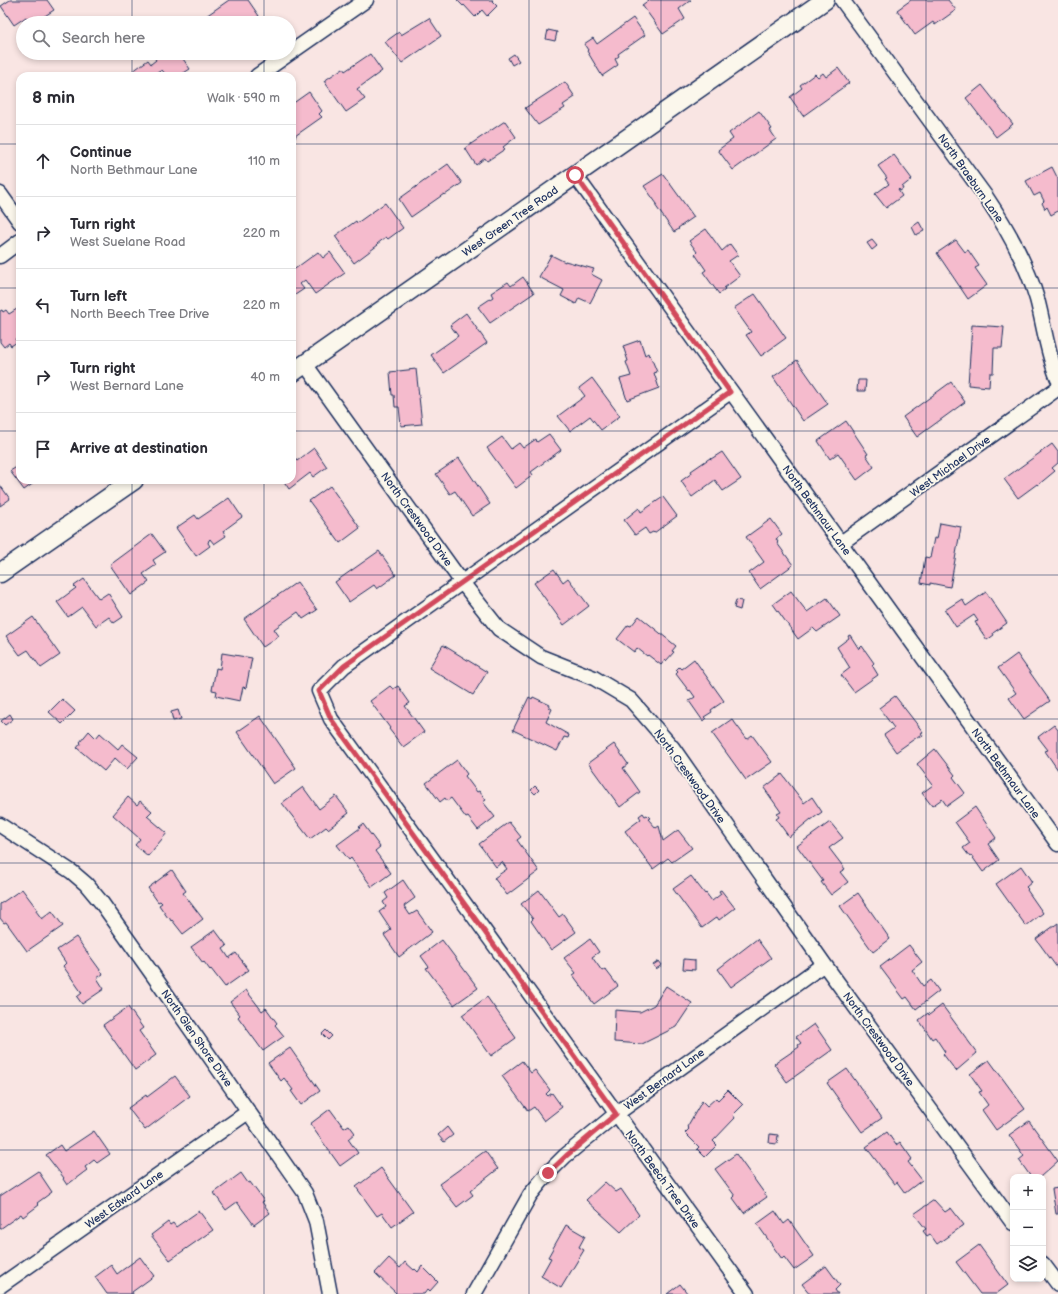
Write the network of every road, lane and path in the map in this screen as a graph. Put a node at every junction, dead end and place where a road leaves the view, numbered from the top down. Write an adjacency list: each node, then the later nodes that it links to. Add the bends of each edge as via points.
1 (366, 0): 4 (street)
2 (825, 0): 7 (street, West Green Tree Road)
3 (842, 0): 13 (street, North Braeburn Lane, via 1004,224 1025,266 1037,298 1052,366)
4 (296, 49)
5 (280, 60): 6 (street)
6 (263, 72)
7 (575, 175): 12 (street, West Green Tree Road); 15 (street, North Bethmaur Lane)
8 (0, 194): 9 (street)
9 (16, 216)
10 (16, 244): 11 (street)
11 (0, 256)
12 (298, 368): 19 (street, North Crestwood Drive)
13 (1058, 379)
14 (1058, 388): 17 (street, West Michael Drive)
15 (730, 392): 17 (street, North Bethmaur Lane); 19 (street)
16 (128, 484): 18 (street)
17 (841, 544): 21 (street, North Bethmaur Lane)
18 (0, 573)
19 (462, 581): 22 (street, North Crestwood Drive, via 499,629 541,657 594,678 631,700 672,747); 24 (street, North Beech Tree Drive, via 344,666 319,691 331,719)
20 (0, 825): 23 (street, North Glen Shore Drive, via 86,884 149,969)
21 (1058, 844)
22 (824, 964): 24 (street, West Bernard Lane); 25 (street, North Crestwood Drive)
23 (248, 1112): 28 (street, West Edward Lane); 29 (street, North Glen Shore Drive, via 305,1193 316,1222)
24 (616, 1114): 30 (street, West Bernard Lane, via 566,1156 530,1195); 31 (street, North Beech Tree Drive)
25 (1010, 1219)
26 (1046, 1268): 27 (street)
27 (1058, 1284)
28 (0, 1286)
29 (330, 1294)
30 (474, 1294)
31 (747, 1294)

